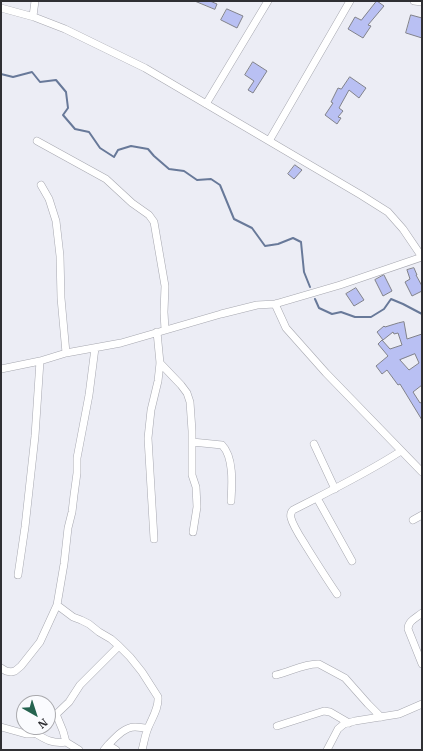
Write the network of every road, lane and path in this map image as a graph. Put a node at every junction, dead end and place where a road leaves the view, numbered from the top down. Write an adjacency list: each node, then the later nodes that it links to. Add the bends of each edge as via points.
1 (35, 1): 7 (street)
2 (268, 1): 8 (street)
3 (350, 1): 9 (street)
4 (414, 1): 5 (street)
5 (422, 2)
6 (1, 8): 7 (street)
7 (33, 16): 8 (street, via 145,68)
8 (206, 104): 9 (street)
9 (269, 140): 12 (street, via 388,212)
10 (36, 141): 14 (street, via 106,179 154,222 165,286)
11 (41, 184): 17 (street, via 49,198 56,221)
12 (422, 257): 13 (street)
13 (276, 304): 14 (street, via 256,305); 23 (street, via 291,335)
14 (165, 330): 15 (street)
15 (157, 332): 16 (street); 19 (street)
16 (95, 348): 17 (street); 35 (street)
17 (66, 353): 18 (street)
18 (40, 361): 20 (street); 33 (street, via 35,436)
19 (160, 363): 21 (street, via 187,393 190,402); 31 (street, via 148,438)
20 (1, 369)
21 (192, 442): 27 (street, via 222,445 225,449 232,477); 30 (street, via 192,475 196,487 197,507)
22 (314, 444): 25 (street)
23 (401, 451): 24 (street); 25 (street)
24 (422, 472)
25 (335, 489): 26 (street)
26 (317, 498): 32 (street); 34 (street, via 290,514 300,537)
27 (231, 501)
28 (422, 515): 29 (street)
29 (413, 520)
30 (193, 532)
31 (154, 539)
32 (352, 561)
33 (18, 575)
34 (337, 594)
35 (57, 605): 37 (street, via 73,618 89,624); 39 (street, via 40,642 21,666 11,672)
36 (422, 614): 38 (street, via 410,622 408,629)
37 (119, 646): 42 (street, via 80,685 69,702); 47 (street, via 130,657 158,697 159,701)
38 (422, 664)
39 (1, 668)
40 (276, 675): 43 (street, via 319,664 345,678)
41 (422, 704): 43 (street, via 399,714)
42 (56, 714): 50 (street)
43 (381, 717): 44 (street)
44 (349, 723): 45 (street, via 324,711); 55 (street, via 338,729)
45 (277, 726)
46 (1, 727): 48 (street)
47 (148, 728): 51 (street, via 127,729); 54 (street)
48 (16, 731)
49 (38, 735): 50 (street, via 47,740)
50 (66, 742): 52 (street)
51 (106, 748): 53 (street)
52 (79, 750)
53 (116, 750)
54 (142, 750)
55 (327, 750)

